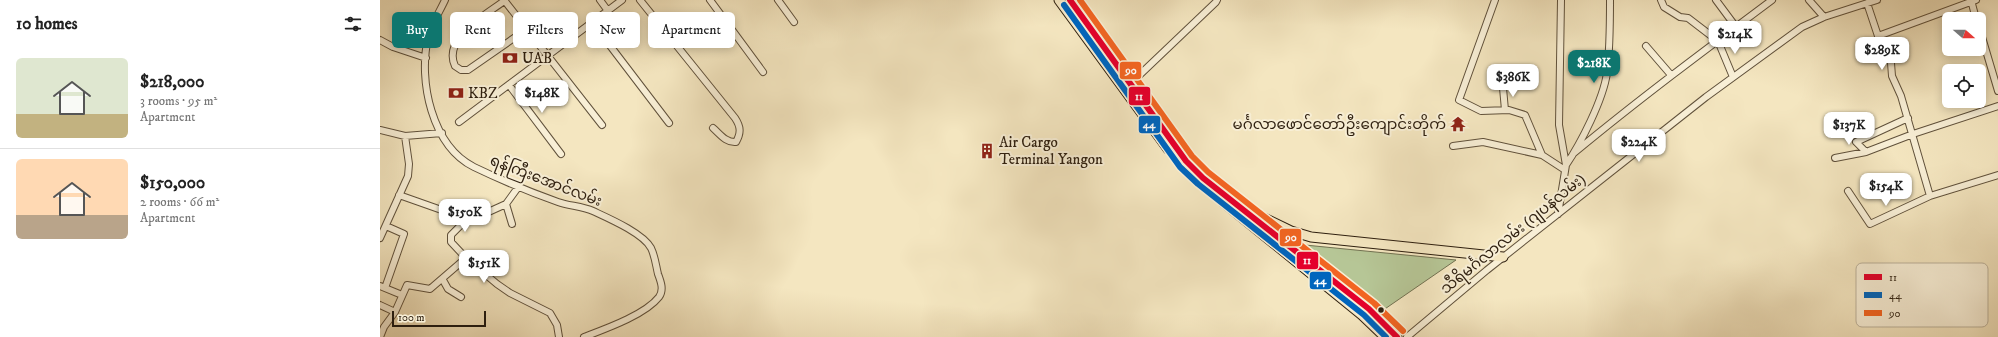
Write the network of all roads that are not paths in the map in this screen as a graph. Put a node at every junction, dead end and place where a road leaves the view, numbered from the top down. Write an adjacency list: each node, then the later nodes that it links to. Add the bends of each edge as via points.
1 (445, 0): 38 (street, ရန်ကြီးအောင်လမ်း, via 427,41)
2 (600, 0): 22 (street)
3 (622, 0): 22 (street)
4 (640, 0): 52 (street, via 735,118 740,127 740,135 736,142 727,141)
5 (710, 0): 39 (street)
6 (778, 0): 26 (street)
7 (1059, 0): 87 (highway, via 1184,168 1362,315)
8 (1070, 0): 42 (highway)
9 (1223, 0): 19 (street)
10 (1495, 0): 47 (street, via 1459,100 1481,111)
11 (1561, 0): 63 (street, via 1559,125)
12 (1610, 0): 60 (street, via 1606,75 1589,123)
13 (1661, 0): 32 (street, via 1664,8 1680,17 1688,18)
14 (1716, 0): 28 (street)
15 (1772, 0): 28 (street)
16 (1809, 0): 25 (street)
17 (1877, 0): 21 (street, သီရိမင်္ဂလာလမ်း (ဂျပန်လမ်း))
18 (504, 1): 23 (street); 30 (street, via 458,38 453,51 453,62 461,70 468,70)
19 (1217, 1): 42 (street)
20 (1973, 1): 24 (street); 29 (street)
21 (1867, 3): 25 (street, သီရိမင်္ဂလာလမ်း (ဂျပန်လမ်း)); 29 (street)
22 (608, 11)
23 (513, 12)
24 (1975, 12)
25 (1824, 17): 41 (street, သီရိမင်္ဂလာလမ်း (ဂျပန်လမ်း), via 1802,27)
26 (794, 22)
27 (586, 27): 37 (street)
28 (1736, 27): 32 (street)
29 (1878, 36): 48 (street)
30 (513, 39)
31 (380, 40): 38 (street)
32 (1718, 41): 40 (street); 41 (street)
33 (1646, 46): 40 (street)
34 (542, 48): 37 (street)
35 (612, 48): 50 (street)
36 (1986, 51): 45 (street)
37 (548, 56): 43 (street); 51 (street)
38 (426, 58): 54 (street, ရန်ကြီးအောင်လမ်း, via 426,96)
39 (763, 72)
40 (1671, 75): 60 (street)
41 (1733, 77): 71 (street, သီရိမင်္ဂလာလမ်း (ဂျပန်လမ်း))
42 (1130, 84): 69 (highway, via 1186,161)
43 (509, 85): 49 (street); 59 (street)
44 (1503, 88): 47 (street)
45 (1998, 91)
46 (1998, 106): 55 (street)
47 (1505, 110): 61 (street, via 1525,115)
48 (1908, 118): 55 (street); 58 (street, via 1856,142)
49 (459, 122)
50 (669, 123)
51 (602, 125)
52 (713, 128)
53 (380, 130): 56 (street)
54 (442, 133): 56 (street); 65 (street, ရန်ကြီးအောင်လမ်း, via 464,161)
55 (1912, 134): 58 (street); 68 (street)
56 (405, 136): 67 (street, via 408,176)
57 (1453, 146): 61 (street, via 1483,142)
58 (1866, 152): 62 (street)
59 (561, 154)
60 (1574, 154): 63 (street)
61 (1542, 155): 63 (street)
62 (1835, 158)
63 (1565, 168): 71 (street)
64 (1998, 175): 68 (street)
65 (519, 186): 70 (street); 86 (street, ရန်ကြီးအောင်လမ်း, via 559,203 592,210 638,236 651,248 662,287 659,298 639,312)
66 (1848, 191): 68 (street, via 1870,224)
67 (399, 195): 72 (street, via 450,214); 74 (street)
68 (1930, 196)
69 (1235, 203): 77 (highway, via 1291,231 1311,237); 88 (highway, via 1369,309)
70 (506, 204): 72 (street); 73 (street)
71 (1558, 214): 77 (street, သီရိမင်္ဂလာလမ်း (ဂျပန်လမ်း))
72 (462, 224): 76 (street, via 454,231 451,242)
73 (512, 224)
74 (386, 226): 75 (street); 79 (street, via 404,234)
75 (380, 238)
76 (466, 258): 78 (street); 85 (street, via 510,293 547,310 556,321)
77 (1503, 258): 89 (street, သီရိမင်္ဂလာလမ်း (ဂျပန်လမ်း))
78 (442, 280): 80 (street, via 430,289 407,285); 81 (street)
79 (382, 287): 80 (street)
80 (402, 295): 83 (street)
81 (461, 297)
82 (380, 305): 83 (street)
83 (395, 312): 84 (street)
84 (380, 337)
85 (560, 337)
86 (584, 337)
87 (1385, 337)
88 (1396, 337)
89 (1407, 337)

